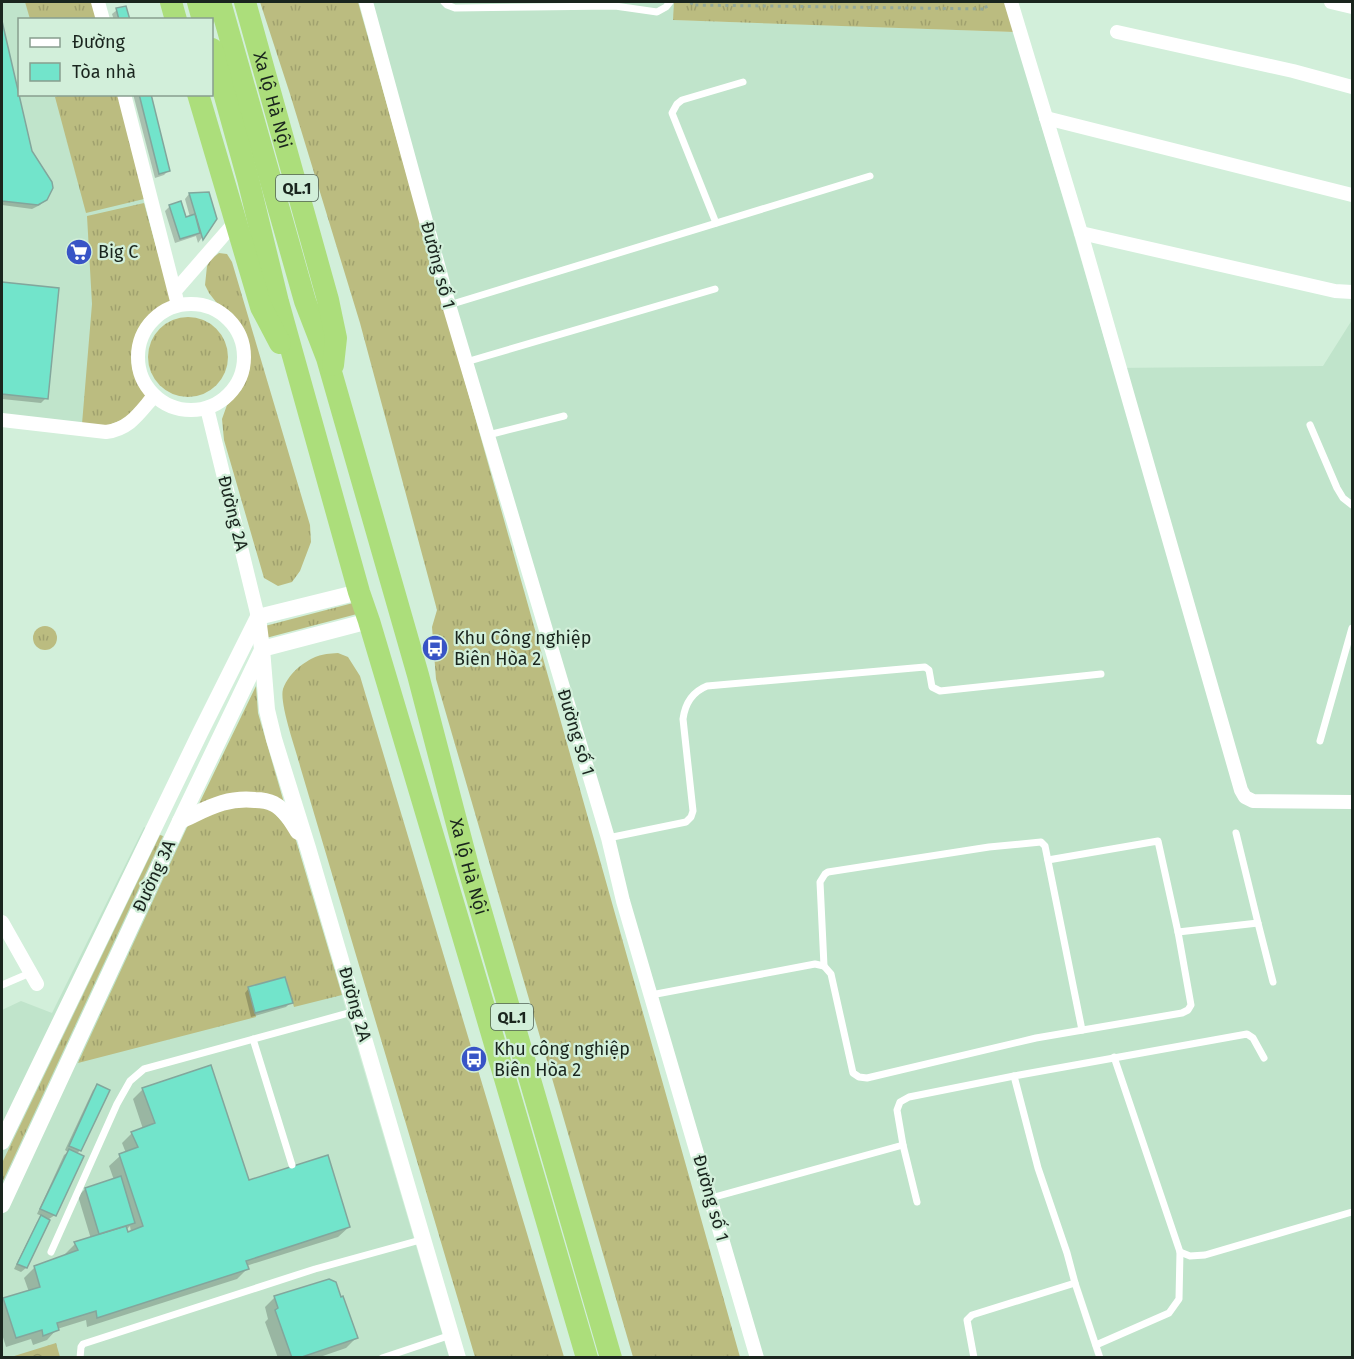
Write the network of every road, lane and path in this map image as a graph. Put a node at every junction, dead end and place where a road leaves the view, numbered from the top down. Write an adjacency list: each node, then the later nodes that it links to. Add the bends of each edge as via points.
1 (98, 2): 17 (street)
2 (171, 2): 18 (highway)
3 (198, 2): 19 (highway)
4 (220, 2): 37 (highway, Xa lộ Hà Nội / QL.1, via 305,301)
5 (245, 2): 37 (highway, Xa lộ Hà Nội / QL.1, via 328,300 336,338)
6 (366, 2): 35 (street, Đường số 1)
7 (444, 2): 14 (lane, via 455,8)
8 (670, 2): 14 (lane, via 657,12)
9 (692, 2): 15 (path, via 691,5)
10 (802, 2): 15 (path)
11 (984, 2): 15 (path, via 987,9)
12 (1011, 2): 26 (street)
13 (1331, 2): 16 (street)
14 (614, 4)
15 (800, 7)
16 (1353, 7)
17 (102, 18)
18 (175, 18)
19 (202, 18)
20 (1117, 32): 23 (street)
21 (213, 53): 38 (highway, QL.1)
22 (743, 82): 30 (lane, via 682,100 672,112)
23 (1353, 87)
24 (125, 96): 34 (street)
25 (199, 96): 29 (highway, QL.1)
26 (1046, 118): 28 (street); 31 (street)
27 (870, 176): 30 (lane)
28 (1353, 195)
29 (236, 221): 34 (street); 38 (highway, QL.1, via 261,307)
30 (716, 223): 35 (lane)
31 (1081, 233): 33 (street); 53 (street, via 1241,790 1253,801)
32 (715, 289): 36 (lane)
33 (1353, 292)
34 (176, 298): 39 (street, via 150,322 137,352 144,384); 40 (street, via 214,308 229,318 242,342 243,369 236,386 224,399)
35 (449, 305): 36 (street, Đường số 1)
36 (466, 362): 44 (street, Đường số 1)
37 (332, 375): 90 (highway, Xa lộ Hà Nội / QL.1, via 469,870)
38 (303, 389): 46 (highway, QL.1)
39 (154, 396): 40 (street, via 179,410); 42 (street, via 129,424 117,431)
40 (207, 408): 47 (street, Đường 2A)
41 (564, 416): 44 (lane)
42 (2, 420)
43 (1310, 425): 45 (lane, via 1342,498)
44 (488, 435): 56 (street, Đường số 1)
45 (1353, 505)
46 (359, 592): 47 (street); 48 (highway, QL.1)
47 (258, 617): 50 (street, Đường 2A); 73 (street, Đường 3A)
48 (369, 621): 50 (street); 89 (highway, Xa lộ Hà Nội / QL.1)
49 (1353, 628): 52 (lane)
50 (262, 649): 54 (street, Đường 3A); 57 (street, Đường 2A, via 267,710)
51 (1101, 674): 56 (lane, via 940,691 932,687 925,667 707,686 690,698 683,719 693,811 690,819)
52 (1320, 741)
53 (1353, 802)
54 (180, 821): 57 (street, via 220,802 263,800 283,810); 78 (street, Đường 3A)
55 (1236, 833): 60 (lane)
56 (608, 838): 66 (street, Đường số 1)
57 (308, 848): 67 (street, Đường 2A)
58 (1048, 860): 61 (lane, via 1158,841); 62 (lane, via 1046,846 1041,842 828,872 820,882); 68 (lane)
59 (2, 922): 63 (street)
60 (1257, 922): 61 (lane); 64 (lane)
61 (1178, 932): 68 (lane, via 1191,1005 1188,1010)
62 (824, 966): 66 (lane, via 816,964); 68 (lane, via 831,974 853,1072 859,1077)
63 (34, 979): 65 (lane)
64 (1273, 982)
65 (2, 985)
66 (651, 995): 76 (street, Đường số 1)
67 (356, 1011): 69 (lane); 80 (street, Đường 2A)
68 (1082, 1030)
69 (253, 1039): 75 (lane); 81 (lane, via 144,1069 130,1081)
70 (1114, 1057): 71 (lane, via 1247,1034); 72 (lane); 82 (lane)
71 (1264, 1058)
72 (1014, 1076): 74 (lane, via 900,1102 897,1110); 83 (lane)
73 (2, 1142)
74 (903, 1146): 76 (lane); 77 (lane)
75 (292, 1165)
76 (711, 1198): 91 (street, Đường số 1)
77 (917, 1202)
78 (2, 1205)
79 (1353, 1212): 82 (lane, via 1205,1255)
80 (424, 1239): 84 (street, Đường 2A); 86 (lane, via 315,1269 83,1344)
81 (51, 1252)
82 (1180, 1252): 85 (lane, via 1179,1299 1169,1313)
83 (1075, 1283): 85 (lane); 92 (lane, via 972,1315 967,1320)
84 (452, 1335): 87 (lane); 88 (street, Đường 2A)
85 (1096, 1345): 93 (lane)
86 (80, 1358)
87 (382, 1358)
88 (459, 1358)
89 (587, 1358)
90 (611, 1358)
91 (757, 1358)
92 (974, 1358)
93 (1100, 1358)

